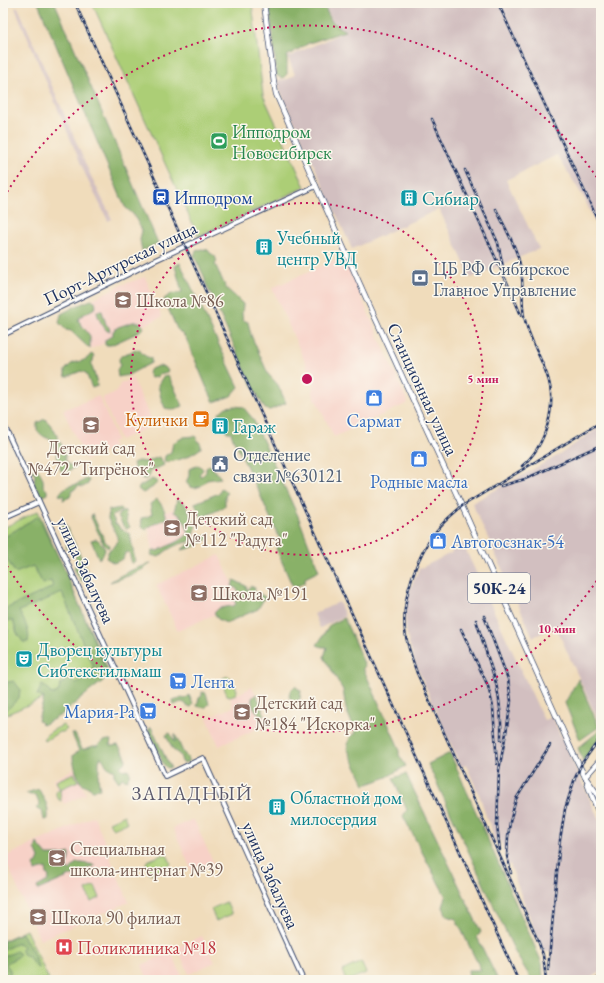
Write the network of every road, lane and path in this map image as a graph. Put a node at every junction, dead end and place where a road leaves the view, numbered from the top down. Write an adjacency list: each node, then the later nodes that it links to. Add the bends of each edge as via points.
1 (264, 3): 2 (main road, Станционная улица / 50К-24, via 276,94)
2 (316, 186): 3 (street, Порт-Артурская улица, via 153,261); 8 (main road, Станционная улица / 50К-24)
3 (3, 335)
4 (3, 423): 5 (street, улица Забалуева)
5 (39, 502): 6 (street); 12 (street, улица Забалуева, via 165,776 203,758)
6 (3, 518)
7 (601, 759): 8 (main road)
8 (585, 777): 9 (main road, Станционная улица / 50К-24); 10 (main road, Станционная улица / 50К-24)
9 (601, 804)
10 (601, 818)
11 (601, 978): 13 (street)
12 (303, 980)
13 (598, 980)

